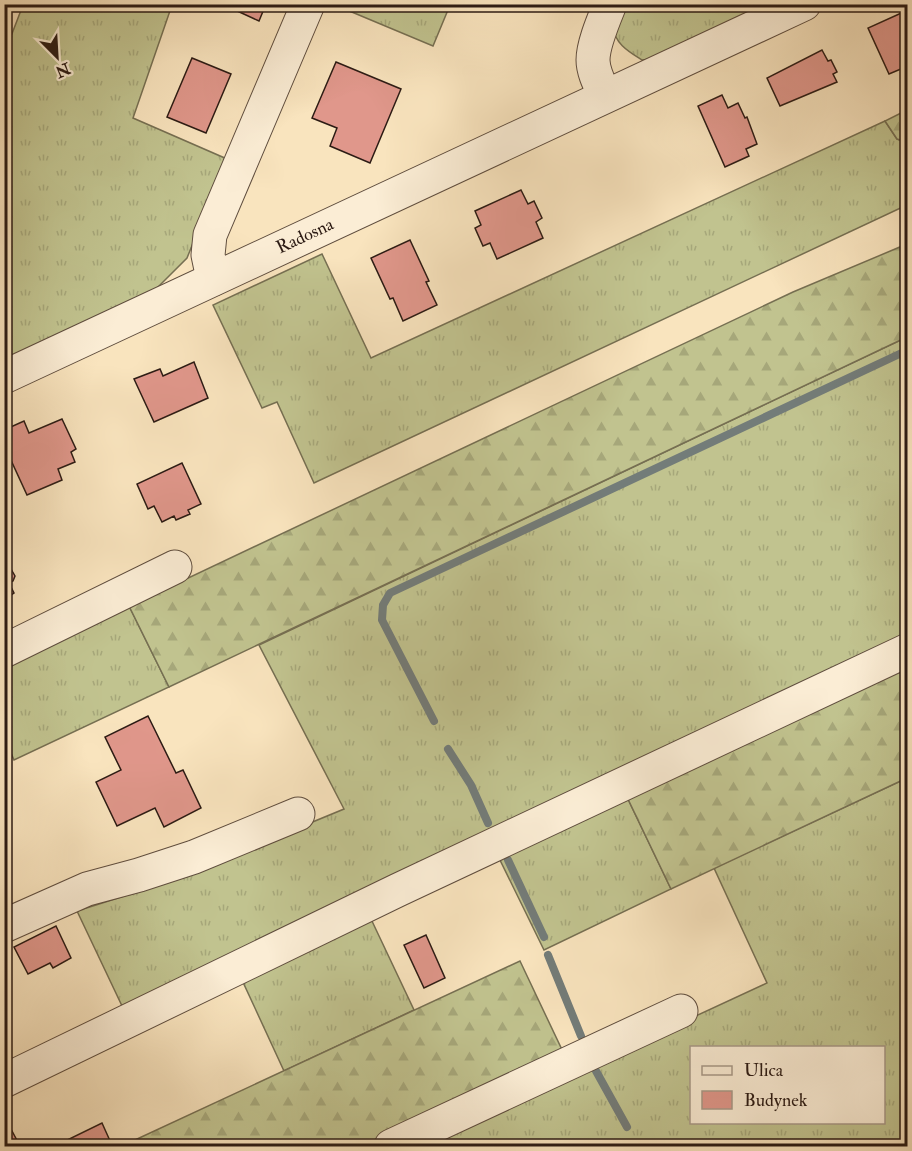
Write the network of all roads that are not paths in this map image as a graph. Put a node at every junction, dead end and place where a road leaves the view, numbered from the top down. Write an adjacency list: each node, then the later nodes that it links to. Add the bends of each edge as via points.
1 (308, 4): 5 (street, via 210,235 208,255)
2 (610, 4): 4 (street, via 593,59)
3 (804, 4): 4 (street, Radosna)
4 (605, 96): 5 (street, Radosna)
5 (213, 279): 6 (street, Radosna)
6 (4, 377)
7 (175, 567): 9 (street)
8 (908, 650): 13 (street)
9 (4, 651)
10 (298, 814): 11 (street, via 194,857 87,889)
11 (4, 926)
12 (681, 1011): 14 (street)
13 (4, 1081)
14 (392, 1146)

